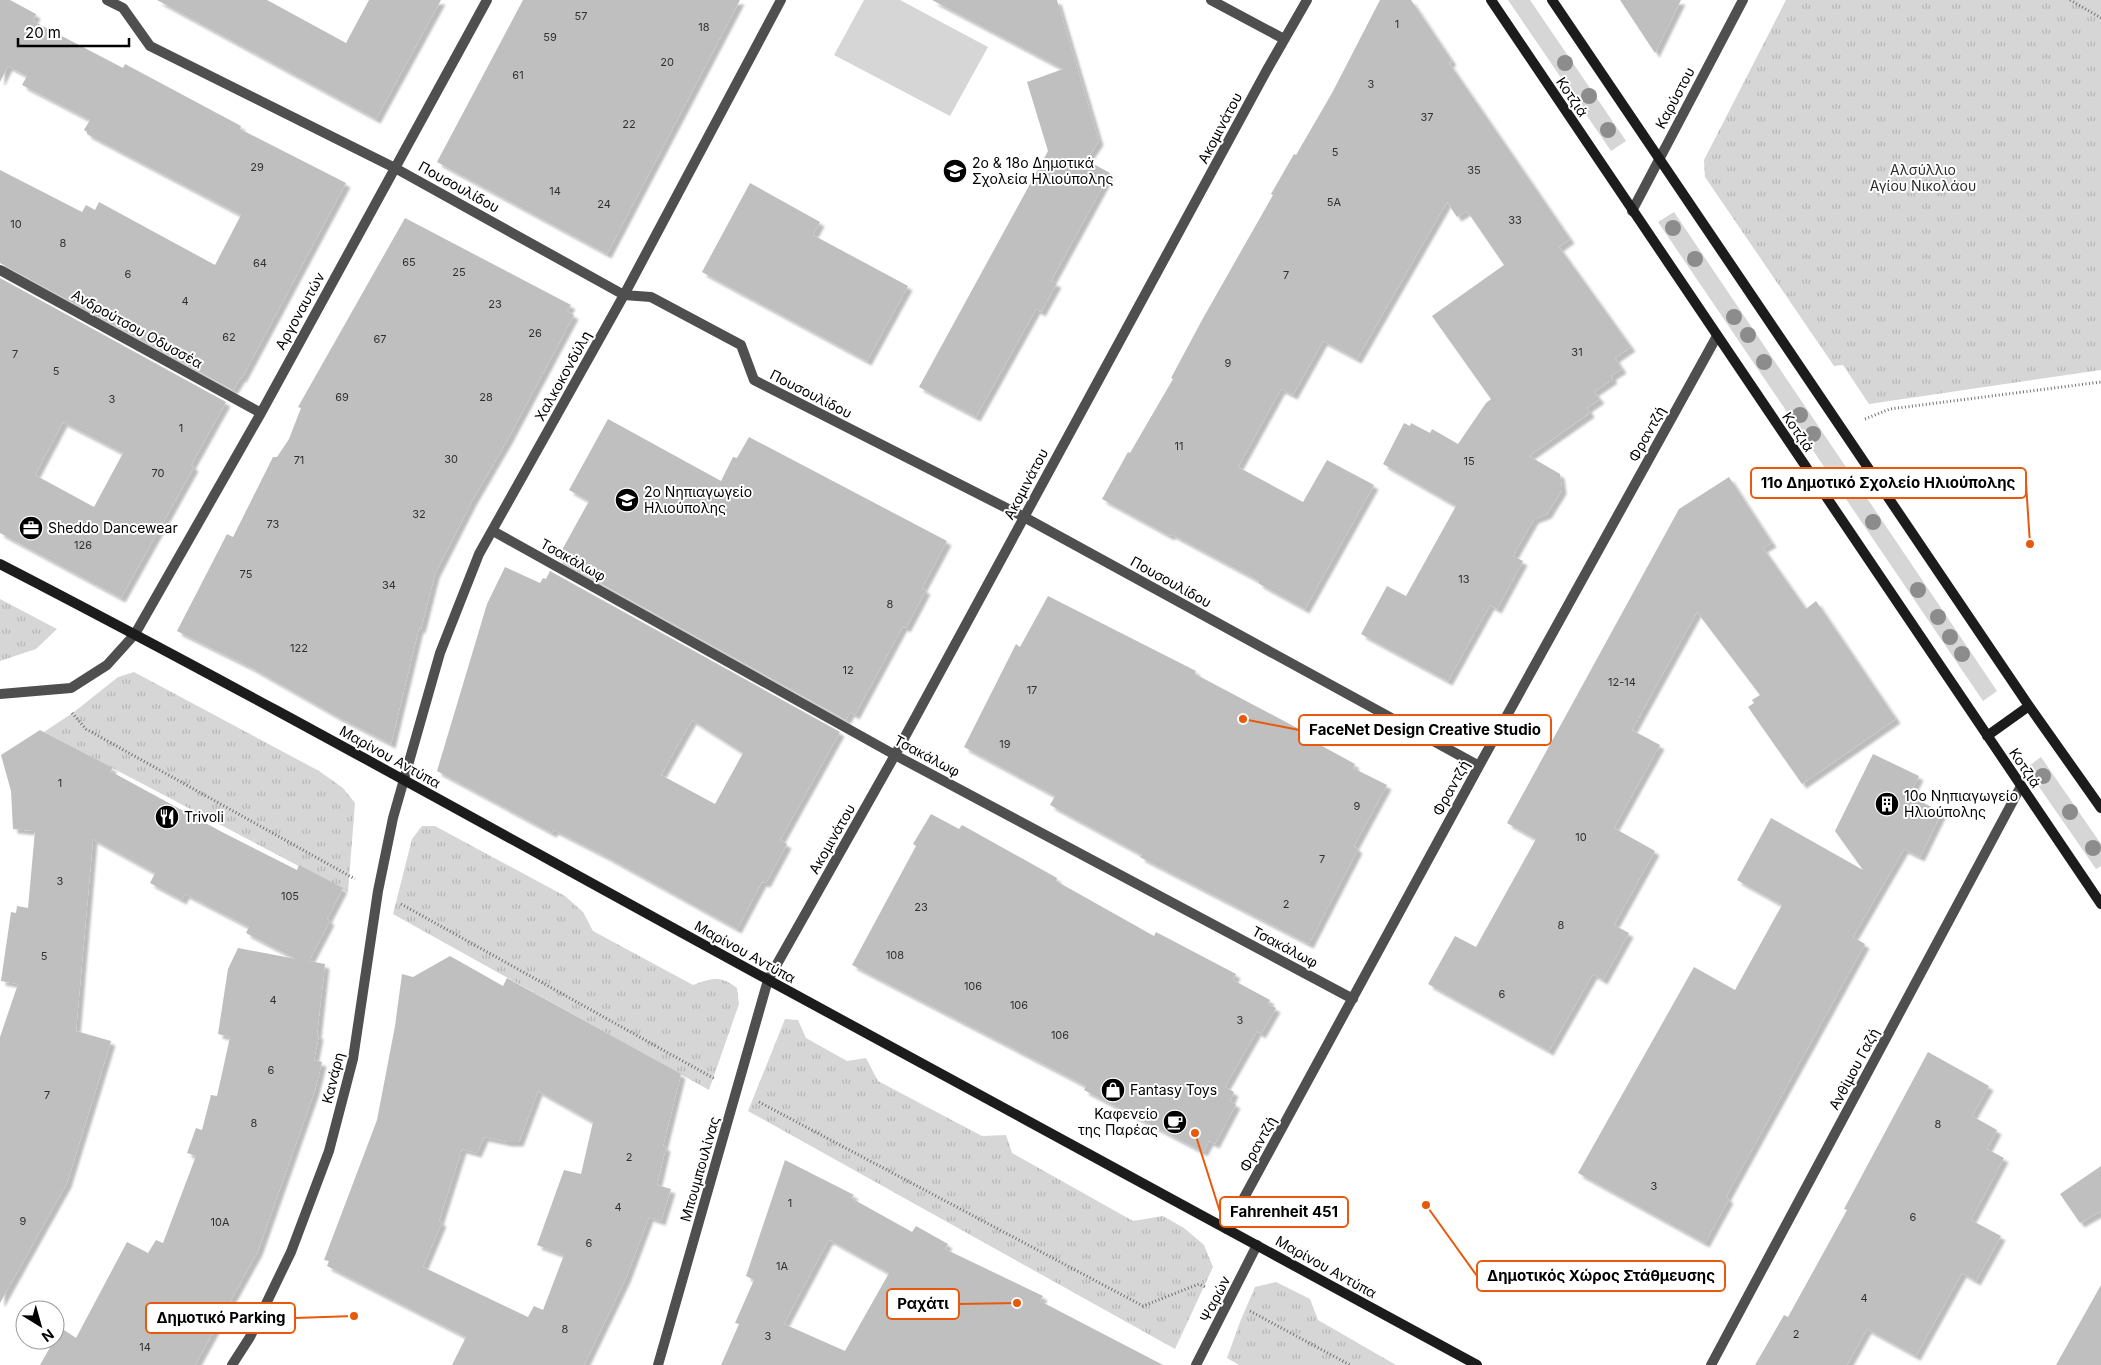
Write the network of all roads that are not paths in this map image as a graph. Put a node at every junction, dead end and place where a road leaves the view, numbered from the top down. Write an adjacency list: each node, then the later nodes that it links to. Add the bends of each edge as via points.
1 (106, 0): 11 (street, Πουσουλίδου, via 123,8 150,46)
2 (487, 0): 11 (street, Αργοναυτών)
3 (782, 0): 14 (street, Χαλκοκονδύλη)
4 (1211, 0): 9 (street)
5 (1307, 0): 9 (street, Ακομινάτου)
6 (1491, 0): 12 (main road, Κοτζιά)
7 (1552, 0): 10 (main road)
8 (1743, 0): 10 (street, Καρύστου)
9 (1284, 39): 17 (street, Ακομινάτου)
10 (1659, 157): 12 (street, Καρύστου); 22 (main road)
11 (395, 168): 14 (street, Πουσουλίδου); 16 (street, Αργοναυτών)
12 (1632, 210): 15 (main road, Κοτζιά)
13 (0, 270): 16 (street, Ανδρούτσου Οδυσσέα)
14 (624, 294): 17 (street, Πουσουλίδου, via 651,297 741,345 754,380); 18 (street, Χαλκοκονδύλη)
15 (1717, 336): 23 (main road, Κοτζιά); 25 (street, Φραντζή)
16 (261, 413): 20 (street, Αργοναυτών)
17 (1024, 517): 24 (street, Ακομινάτου); 25 (street, Πουσουλίδου)
18 (493, 530): 24 (street, Τσακάλωφ); 26 (street, Χαλκοκονδύλη, via 462,593 440,653)
19 (0, 564): 20 (main road, Μαρίνου Αντύπα)
20 (134, 634): 21 (street, Αργοναυτών, via 107,665 71,688); 26 (main road, Μαρίνου Αντύπα)
21 (0, 694)
22 (2029, 706): 23 (main road); 28 (main road)
23 (1987, 736): 27 (main road, Κοτζιά)
24 (895, 755): 30 (street, Ακομινάτου); 31 (street, Τσακάλωφ)
25 (1479, 766): 31 (street, Φραντζή)
26 (404, 780): 30 (main road, Μαρίνου Αντύπα); 34 (street, Κανάρη, via 378,891 353,1059 329,1151 291,1252 250,1337)
27 (2021, 786): 29 (main road, Κοτζιά); 38 (street, Ανθίμου Γαζή)
28 (2101, 808)
29 (2101, 904)
30 (768, 980): 32 (main road, Μαρίνου Αντύπα); 35 (street, Μπουμπουλίνας)
31 (1353, 999): 32 (street, Φραντζή)
32 (1227, 1229): 33 (main road, Μαρίνου Αντύπα)
33 (1257, 1244): 36 (street, Ψαρών); 37 (main road, Μαρίνου Αντύπα)
34 (232, 1365)
35 (658, 1365)
36 (1196, 1365)
37 (1477, 1365)
38 (1711, 1365)

